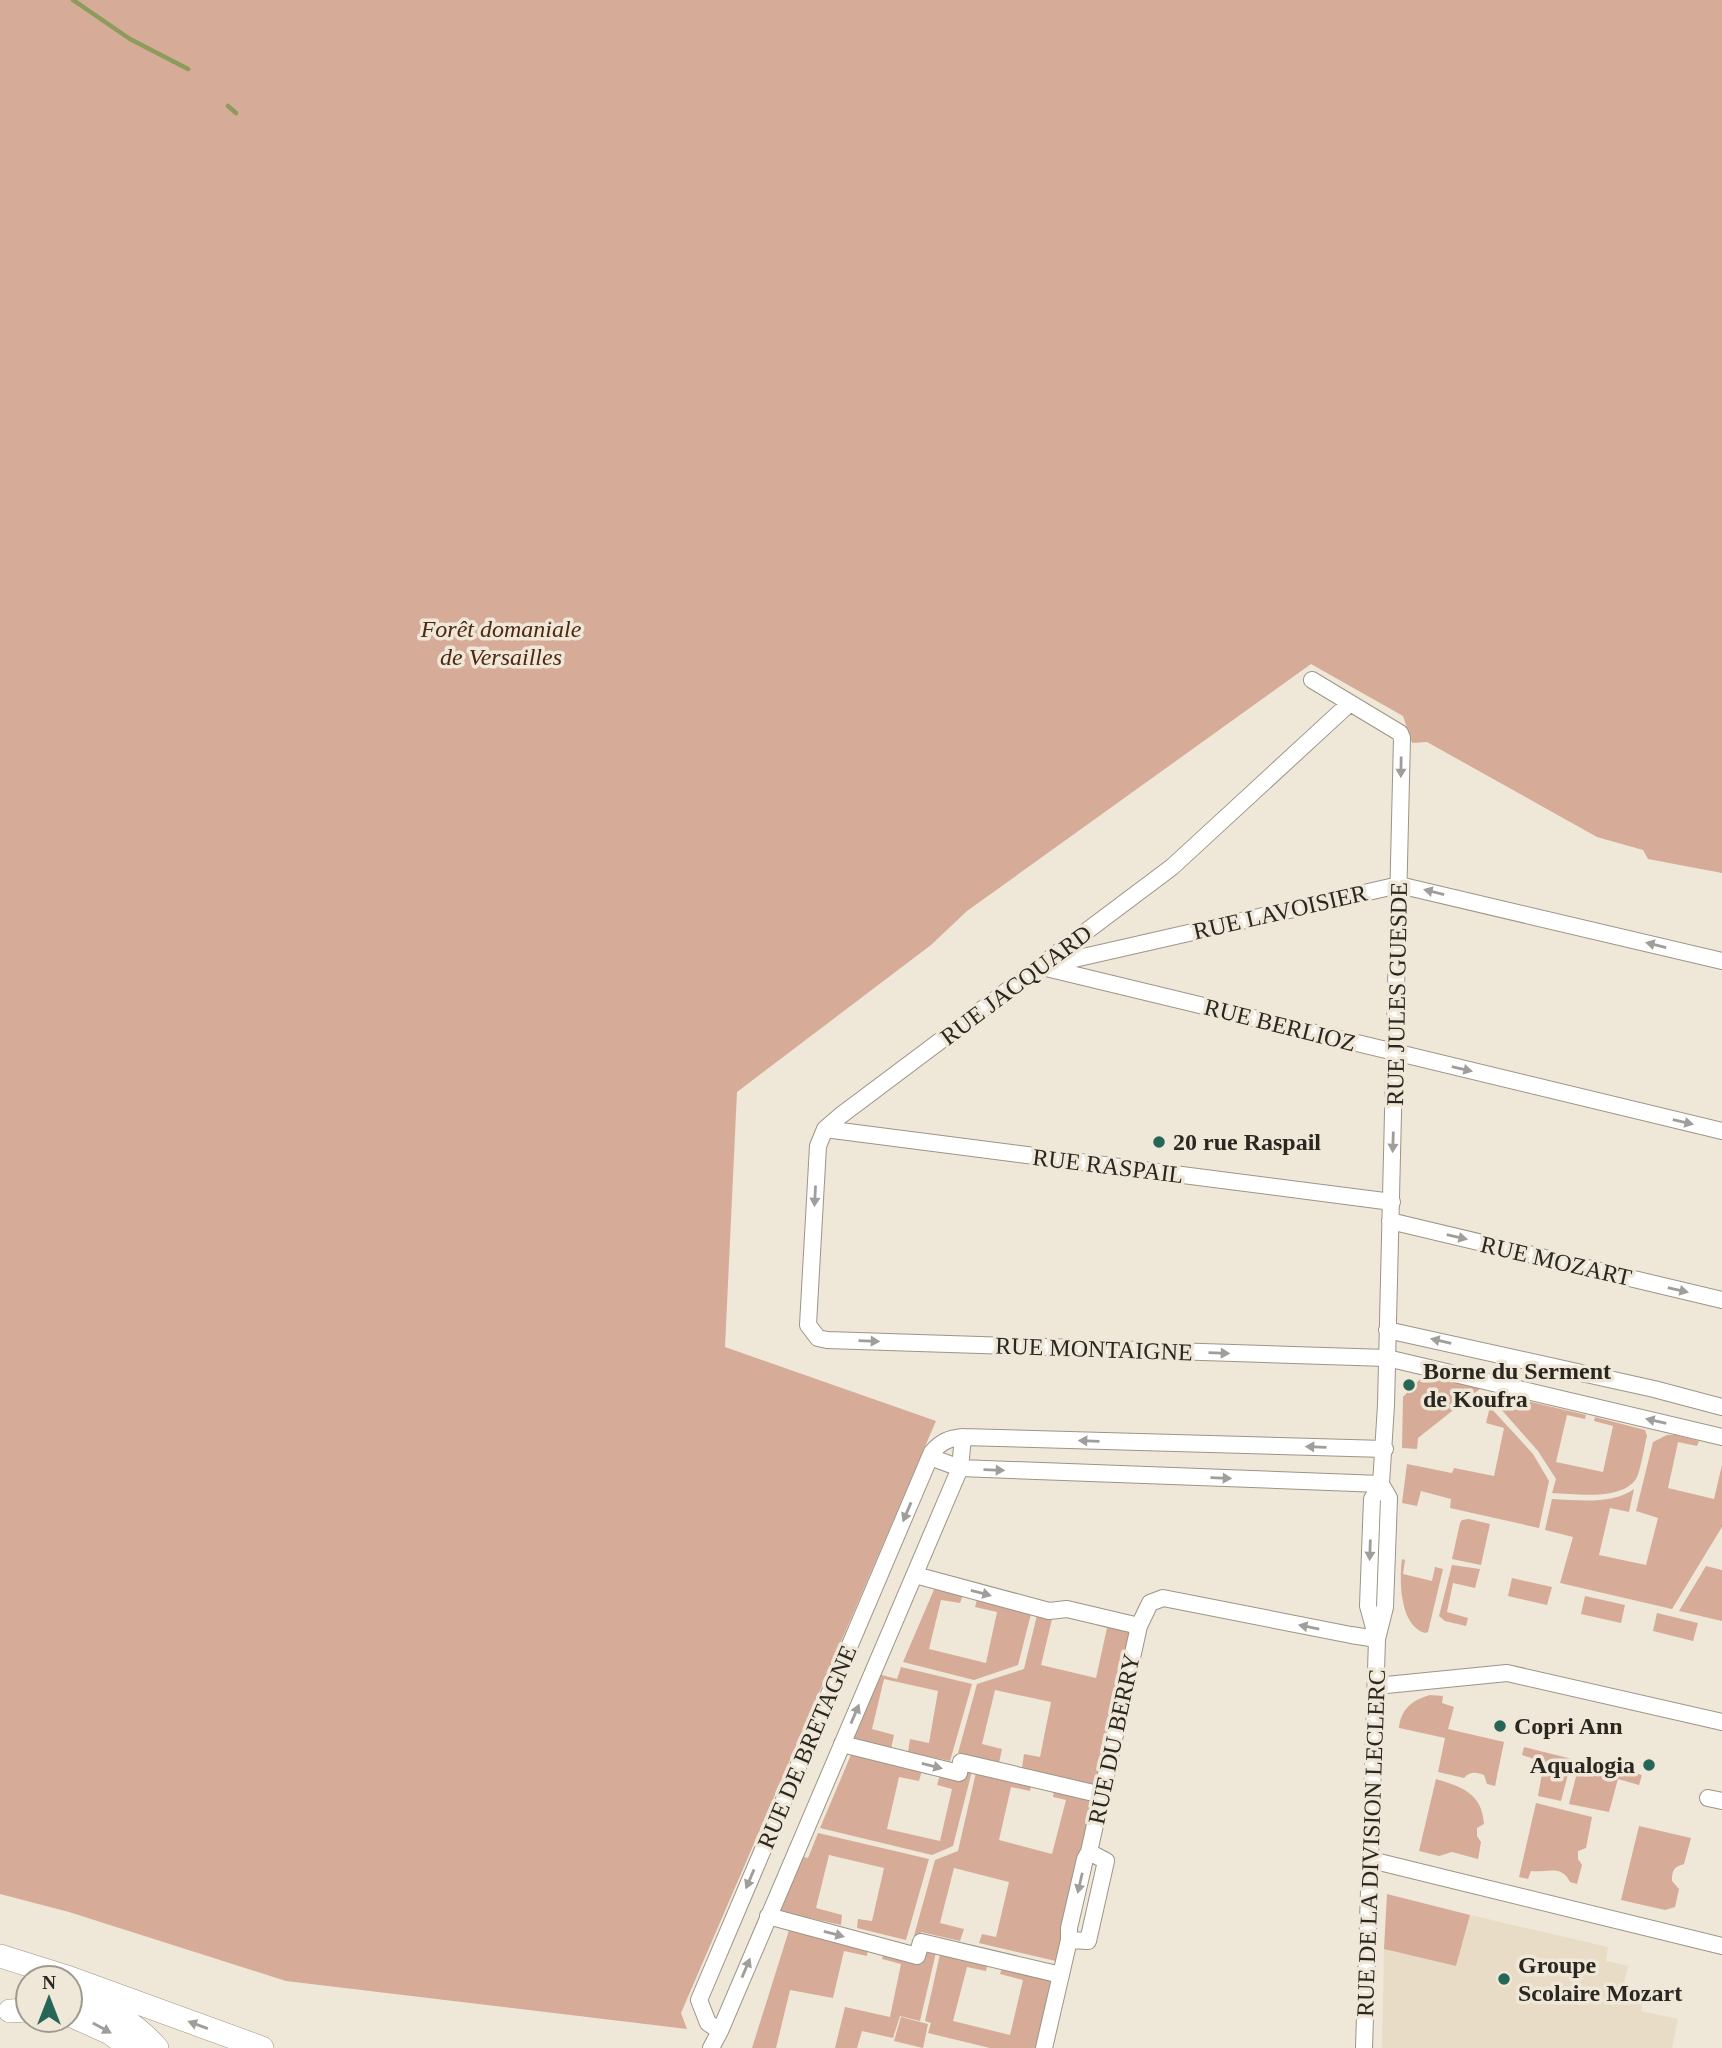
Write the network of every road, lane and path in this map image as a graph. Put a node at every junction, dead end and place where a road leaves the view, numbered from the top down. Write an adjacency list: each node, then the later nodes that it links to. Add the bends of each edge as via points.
1 (1312, 680): 2 (street, RUE JULES GUESDE)
2 (1350, 703): 3 (street, RUE JULES GUESDE, one-way to 3, via 1402,738); 5 (street, RUE JACQUARD, via 1172,867)
3 (1399, 885): 4 (street, RUE LAVOISIER, one-way to 3); 5 (street, RUE LAVOISIER); 6 (street, RUE JULES GUESDE)
4 (1722, 961)
5 (1042, 967): 6 (street, RUE BERLIOZ); 7 (street, RUE JACQUARD)
6 (1395, 1053): 8 (street, RUE BERLIOZ, one-way to 8); 9 (street, RUE JULES GUESDE, one-way to 9)
7 (825, 1129): 9 (street, RUE RASPAIL); 13 (street, RUE MONTAIGNE, one-way to 13, via 818,1146 808,1325 818,1338)
8 (1722, 1131)
9 (1392, 1202): 10 (street, RUE JULES GUESDE)
10 (1390, 1221): 11 (street, RUE MOZART, one-way to 11); 12 (street, RUE JULES GUESDE)
11 (1722, 1300)
12 (1387, 1330): 13 (street, RUE JULES GUESDE); 14 (street, one-way to 12)
13 (1387, 1358): 16 (street, RUE MONTAIGNE, one-way to 13); 17 (street, RUE DE LA DIVISION LECLERC)
14 (1722, 1407)
15 (962, 1437): 17 (street, one-way to 15); 18 (street, via 940,1444); 19 (street, RUE DE BRETAGNE)
16 (1722, 1437)
17 (1385, 1449): 20 (street, RUE DE LA DIVISION LECLERC)
18 (930, 1457): 19 (street); 37 (street, RUE DE BRETAGNE, one-way to 37, via 699,2000 708,2023)
19 (960, 1468): 20 (street, one-way to 20); 21 (street, RUE DE BRETAGNE)
20 (1381, 1484): 23 (street, RUE DE LA DIVISION LECLERC, via 1389,1498 1385,1606)
21 (915, 1575): 22 (street, one-way to 22, via 1049,1611 1067,1609); 26 (street, RUE DE BRETAGNE, one-way to 21)
22 (1139, 1626): 23 (street, one-way to 22, via 1163,1598 1150,1603); 27 (street, RUE DU BERRY)
23 (1377, 1639): 24 (street, RUE DE LA DIVISION LECLERC)
24 (1376, 1686): 25 (street, via 1507,1673); 28 (street, RUE DE LA DIVISION LECLERC)
25 (1722, 1722)
26 (842, 1744): 27 (street, one-way to 27, via 959,1773 961,1762); 29 (street, RUE DE BRETAGNE)
27 (1102, 1795): 33 (street, RUE DU BERRY)
28 (1371, 1860): 30 (street); 43 (street, RUE DE LA DIVISION LECLERC)
29 (768, 1916): 33 (street, one-way to 33, via 917,1956 921,1942); 37 (street, RUE DE BRETAGNE, one-way to 29)
30 (1722, 1946)
31 (0, 1956): 32 (highway)
32 (25, 1964)
33 (1061, 1975): 42 (street, RUE DU BERRY)
34 (84, 1983): 40 (highway, one-way to 34)
35 (84, 1997): 39 (highway, via 116,2014)
36 (84, 2021): 38 (highway, one-way to 38)
37 (720, 2031): 41 (street, RUE DE BRETAGNE)
38 (130, 2048)
39 (157, 2048)
40 (262, 2048)
41 (710, 2048)
42 (1044, 2048)
43 (1364, 2048)

